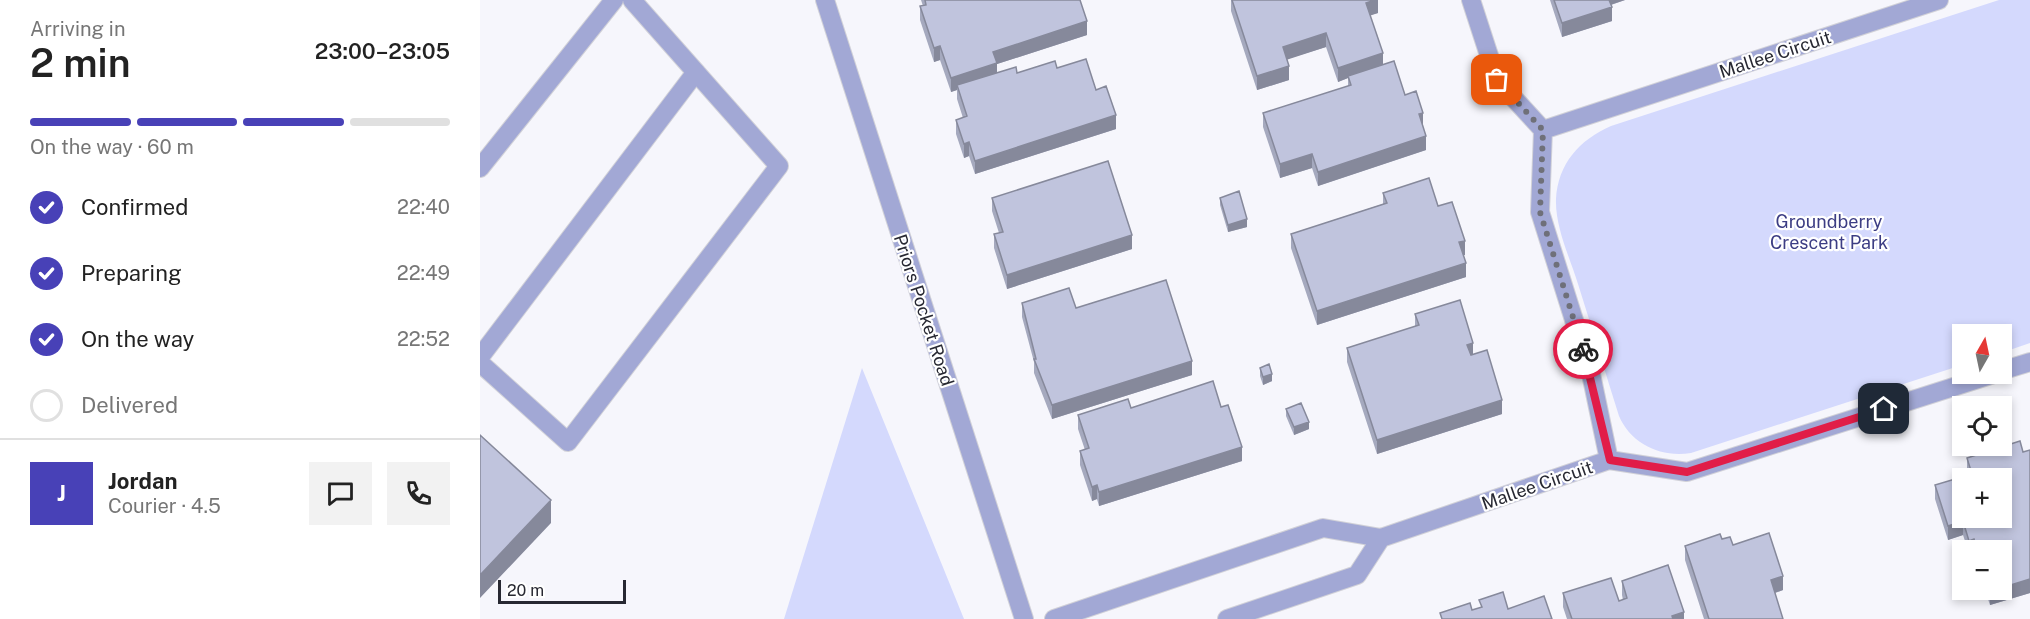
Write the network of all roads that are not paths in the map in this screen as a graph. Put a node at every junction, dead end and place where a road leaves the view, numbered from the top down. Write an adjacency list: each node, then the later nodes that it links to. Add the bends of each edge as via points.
1 (614, 0): 8 (street)
2 (632, 0): 6 (street)
3 (825, 0): 16 (street, Priors Pocket Road)
4 (1471, 0): 7 (street, via 1497,80)
5 (1939, 0): 7 (street, Mallee Circuit)
6 (696, 72): 9 (street); 11 (street, via 779,166 568,442)
7 (1543, 130): 14 (street, Mallee Circuit, via 1540,212 1590,374)
8 (480, 168)
9 (480, 357)
10 (2030, 362): 12 (street)
11 (480, 363)
12 (2012, 368)
13 (1963, 384): 14 (street, via 1687,472)
14 (1610, 460): 15 (street, Mallee Circuit)
15 (1381, 538): 17 (street, Mallee Circuit, via 1323,528); 18 (street, via 1357,575)
16 (1024, 619)
17 (1054, 619)
18 (1227, 619)

